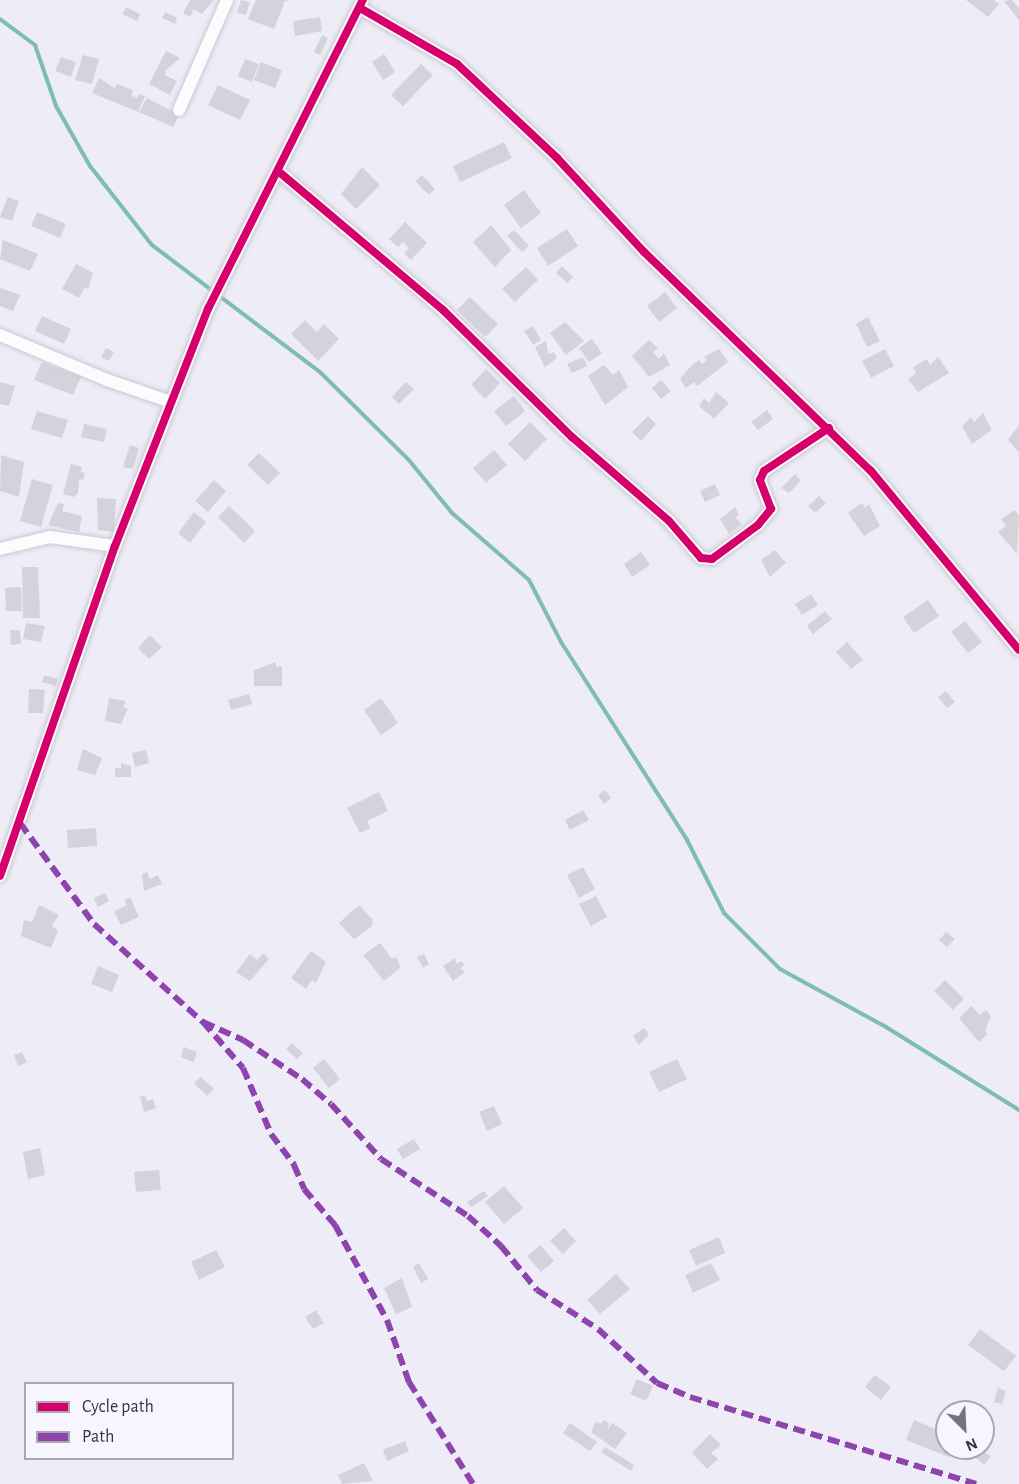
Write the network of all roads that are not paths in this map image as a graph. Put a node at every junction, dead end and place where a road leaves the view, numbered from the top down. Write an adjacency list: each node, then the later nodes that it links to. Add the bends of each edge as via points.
1 (227, 0): 3 (street)
2 (362, 4): 4 (street); 7 (street, via 457,64 557,158 644,252)
3 (179, 110)
4 (278, 171): 6 (street, via 208,309); 7 (street, via 443,310 572,437 669,521 701,558 712,559 758,525 771,509 761,476)
5 (0, 335): 6 (street)
6 (171, 402): 8 (street)
7 (829, 428): 10 (street, via 930,540)
8 (116, 546): 9 (street, via 50,537); 11 (street)
9 (0, 549)
10 (1019, 650)
11 (0, 876)

